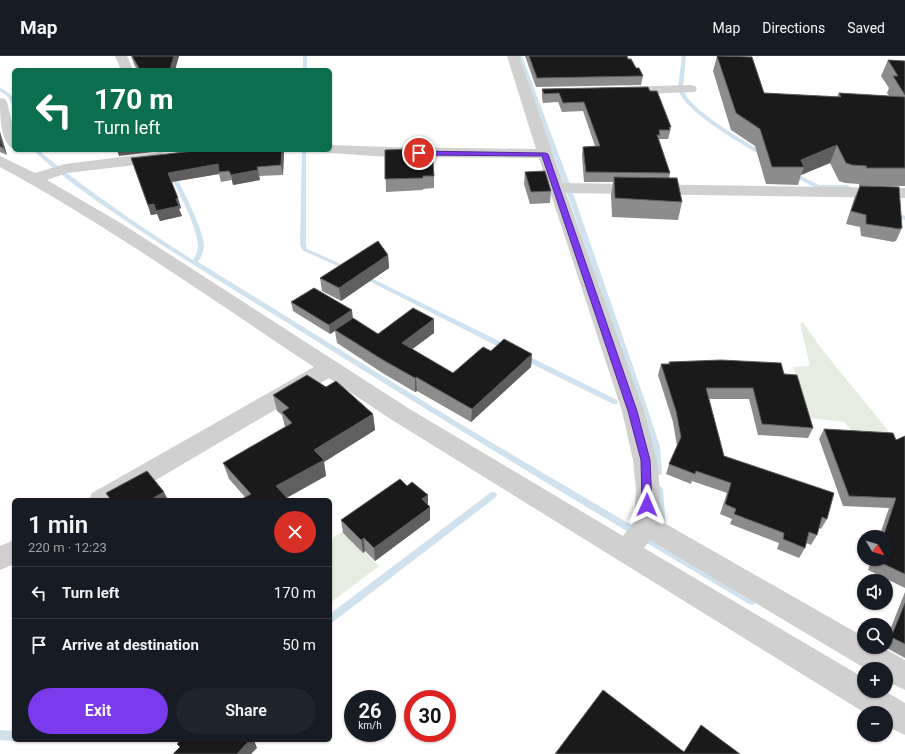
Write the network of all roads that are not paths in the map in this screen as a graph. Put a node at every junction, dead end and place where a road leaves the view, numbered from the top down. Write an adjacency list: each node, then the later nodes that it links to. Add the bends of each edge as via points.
1 (121, 56): 3 (street)
2 (513, 56): 11 (street, via 531,93)
3 (126, 68)
4 (684, 90): 5 (street)
5 (604, 91)
6 (0, 102): 7 (street, via 9,140)
7 (12, 143)
8 (332, 149): 11 (street)
9 (21, 152): 13 (street, via 36,169)
10 (171, 152): 13 (street, via 174,156)
11 (545, 154): 14 (street)
12 (0, 161): 13 (street)
13 (51, 173): 16 (street, via 118,230)
14 (564, 188): 15 (street); 18 (street, via 646,460 648,490)
15 (905, 193)
16 (329, 368): 17 (street); 18 (street, via 400,414)
17 (105, 498)
18 (645, 536): 21 (street); 22 (street)
19 (12, 552): 20 (street)
20 (0, 559)
21 (905, 676)
22 (905, 720)

